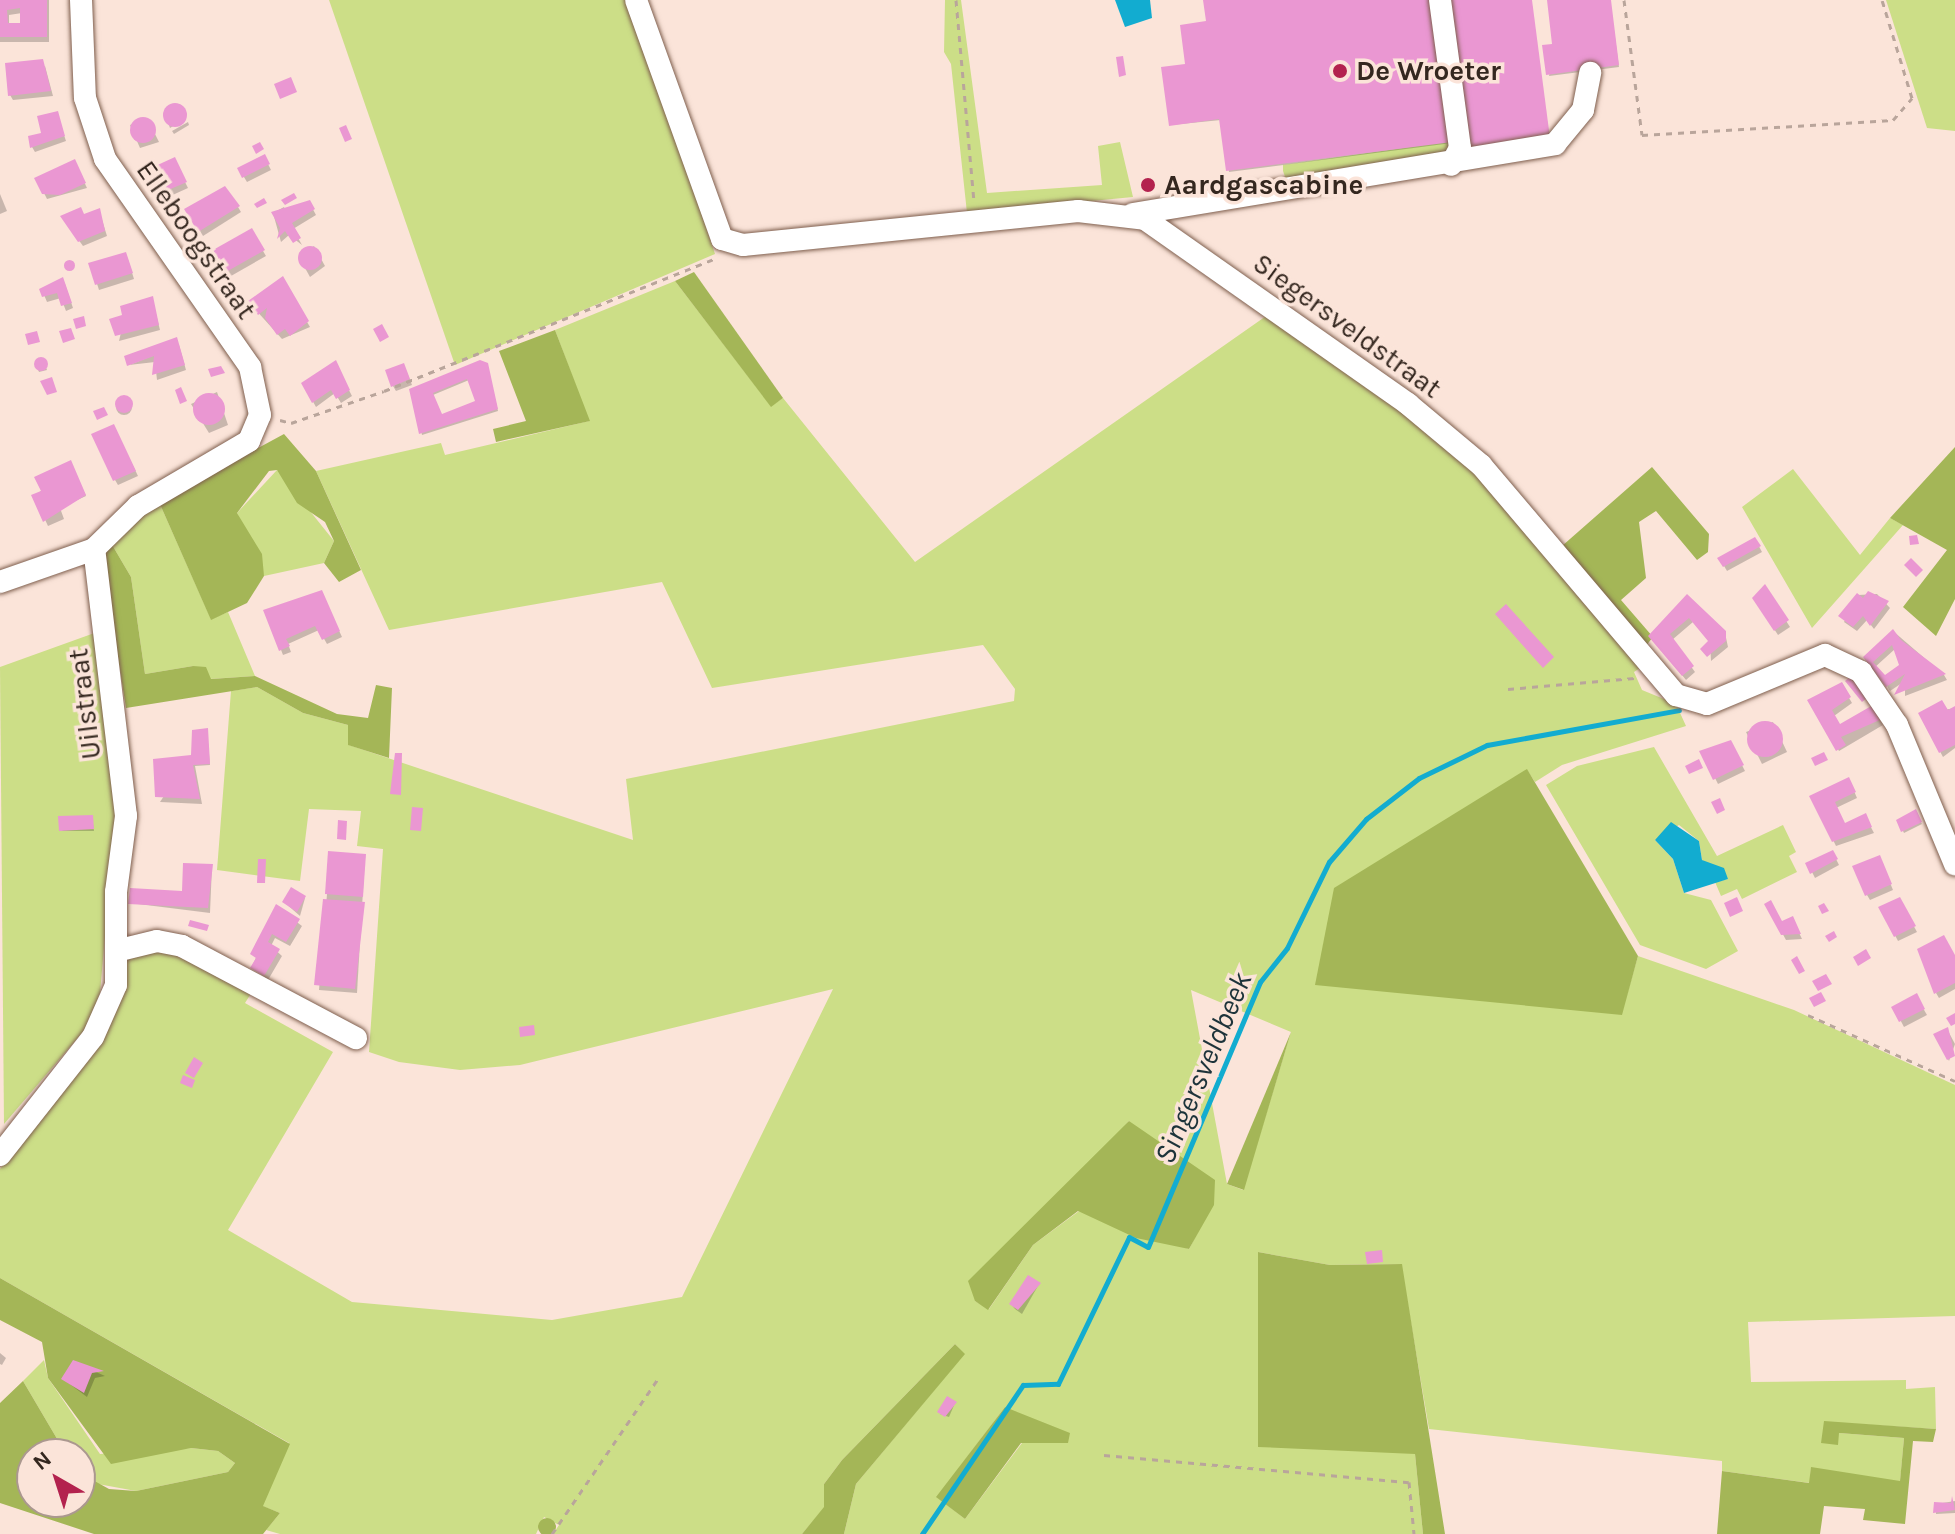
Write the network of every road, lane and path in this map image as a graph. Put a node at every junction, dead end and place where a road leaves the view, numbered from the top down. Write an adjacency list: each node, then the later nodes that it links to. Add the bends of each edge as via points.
1 (81, 0): 12 (street, Elleboogstraat, via 85,98 105,159 250,367)
2 (636, 0): 11 (street, via 714,228)
3 (956, 0): 10 (path)
4 (1440, 0): 8 (street, via 1460,148)
5 (1624, 0): 6 (path, via 1642,135 1893,120 1912,98)
6 (1882, 0)
7 (1590, 73): 8 (street, via 1583,110 1555,144)
8 (1451, 165): 9 (street)
9 (1133, 214): 10 (street); 15 (street, Siegersveldstraat, via 1408,404 1481,465)
10 (975, 217): 11 (street)
11 (730, 244): 12 (path, via 715,260 384,391 291,423)
12 (260, 415): 13 (street, via 249,441 138,506)
13 (94, 549): 14 (street); 18 (street, Uilstraat, via 126,816)
14 (0, 582)
15 (1664, 678): 16 (path); 17 (street, Siegersveldstraat, via 1676,695 1707,704 1806,659 1842,658 1861,672 1897,725)
16 (1508, 689)
17 (1955, 864)
18 (116, 951): 20 (street, via 157,941 182,946); 22 (street, Uilstraat, via 107,1014)
19 (1808, 1015): 21 (path)
20 (356, 1038)
21 (1955, 1081)
22 (0, 1155)
23 (659, 1377): 25 (path)
24 (1104, 1455): 26 (path, via 1409,1482)
25 (552, 1534)
26 (1414, 1534)

